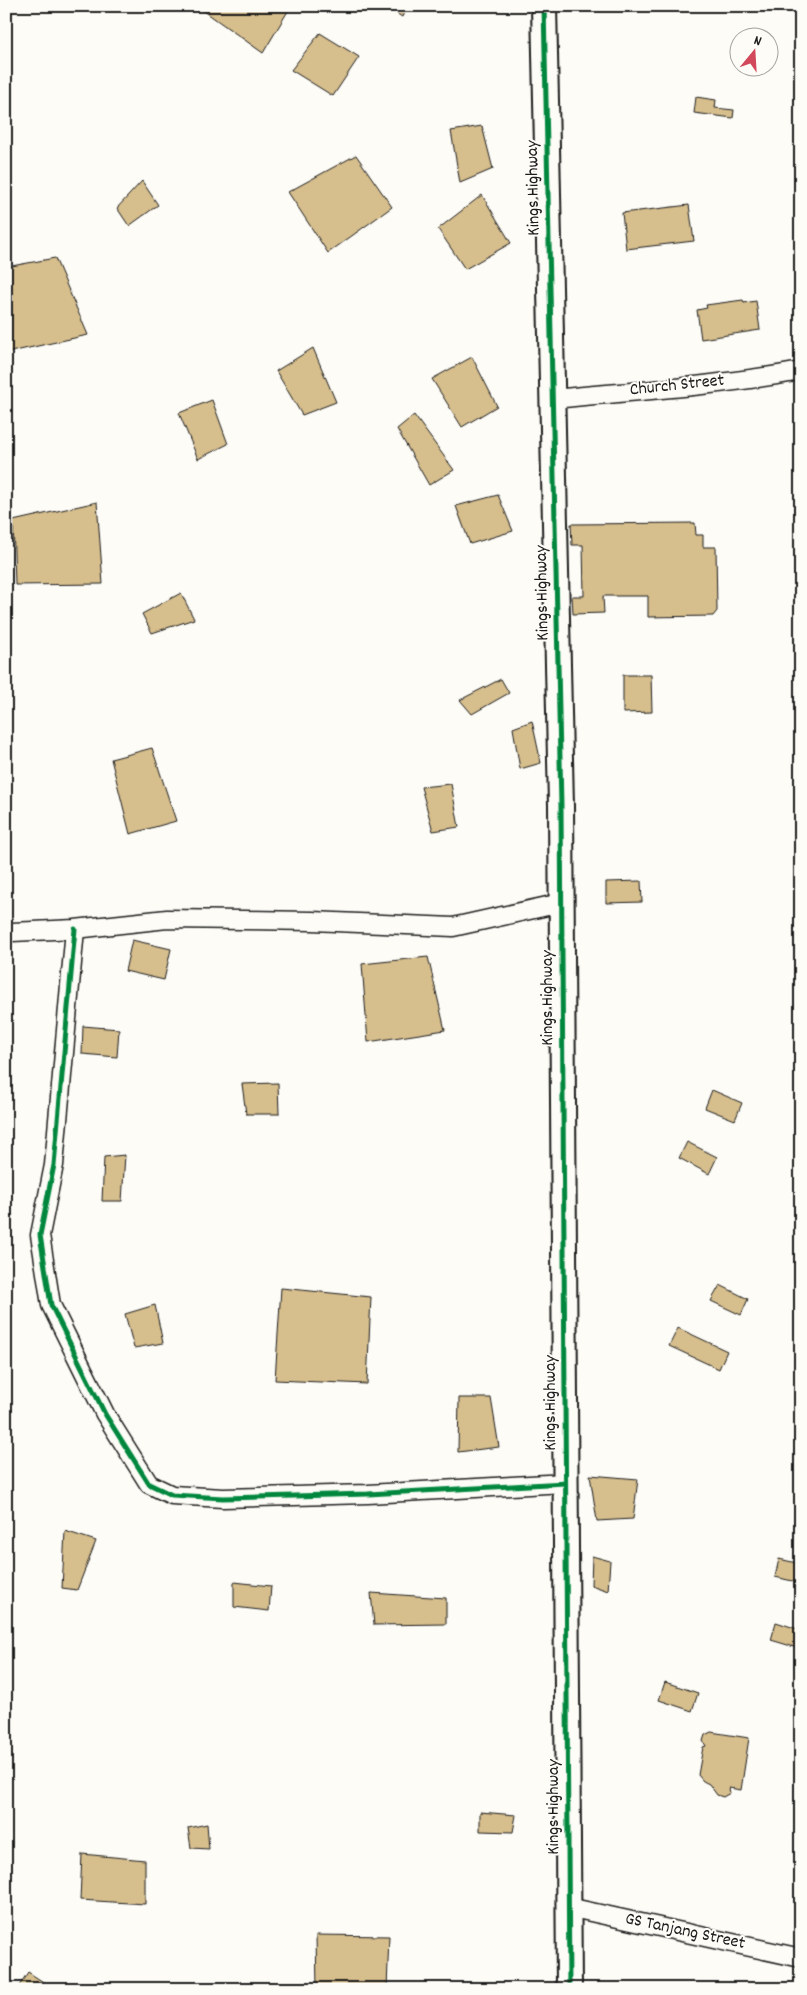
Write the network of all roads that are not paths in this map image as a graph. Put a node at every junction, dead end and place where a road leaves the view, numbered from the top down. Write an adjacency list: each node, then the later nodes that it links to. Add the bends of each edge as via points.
1 (544, 6): 3 (street, Kings Highway)
2 (801, 371): 3 (street, Church Street)
3 (552, 399): 4 (street, Kings Highway)
4 (561, 904): 5 (street, via 453,927 168,919); 7 (street, Kings Highway)
5 (75, 929): 6 (street); 7 (street, via 54,1165 40,1235 51,1305 105,1414 149,1484 172,1495 224,1498)
6 (12, 932)
7 (565, 1483): 8 (street, Kings Highway)
8 (568, 1907): 9 (street, GS Tanjang Street); 10 (street, Kings Highway)
9 (801, 1958)
10 (569, 1989)

